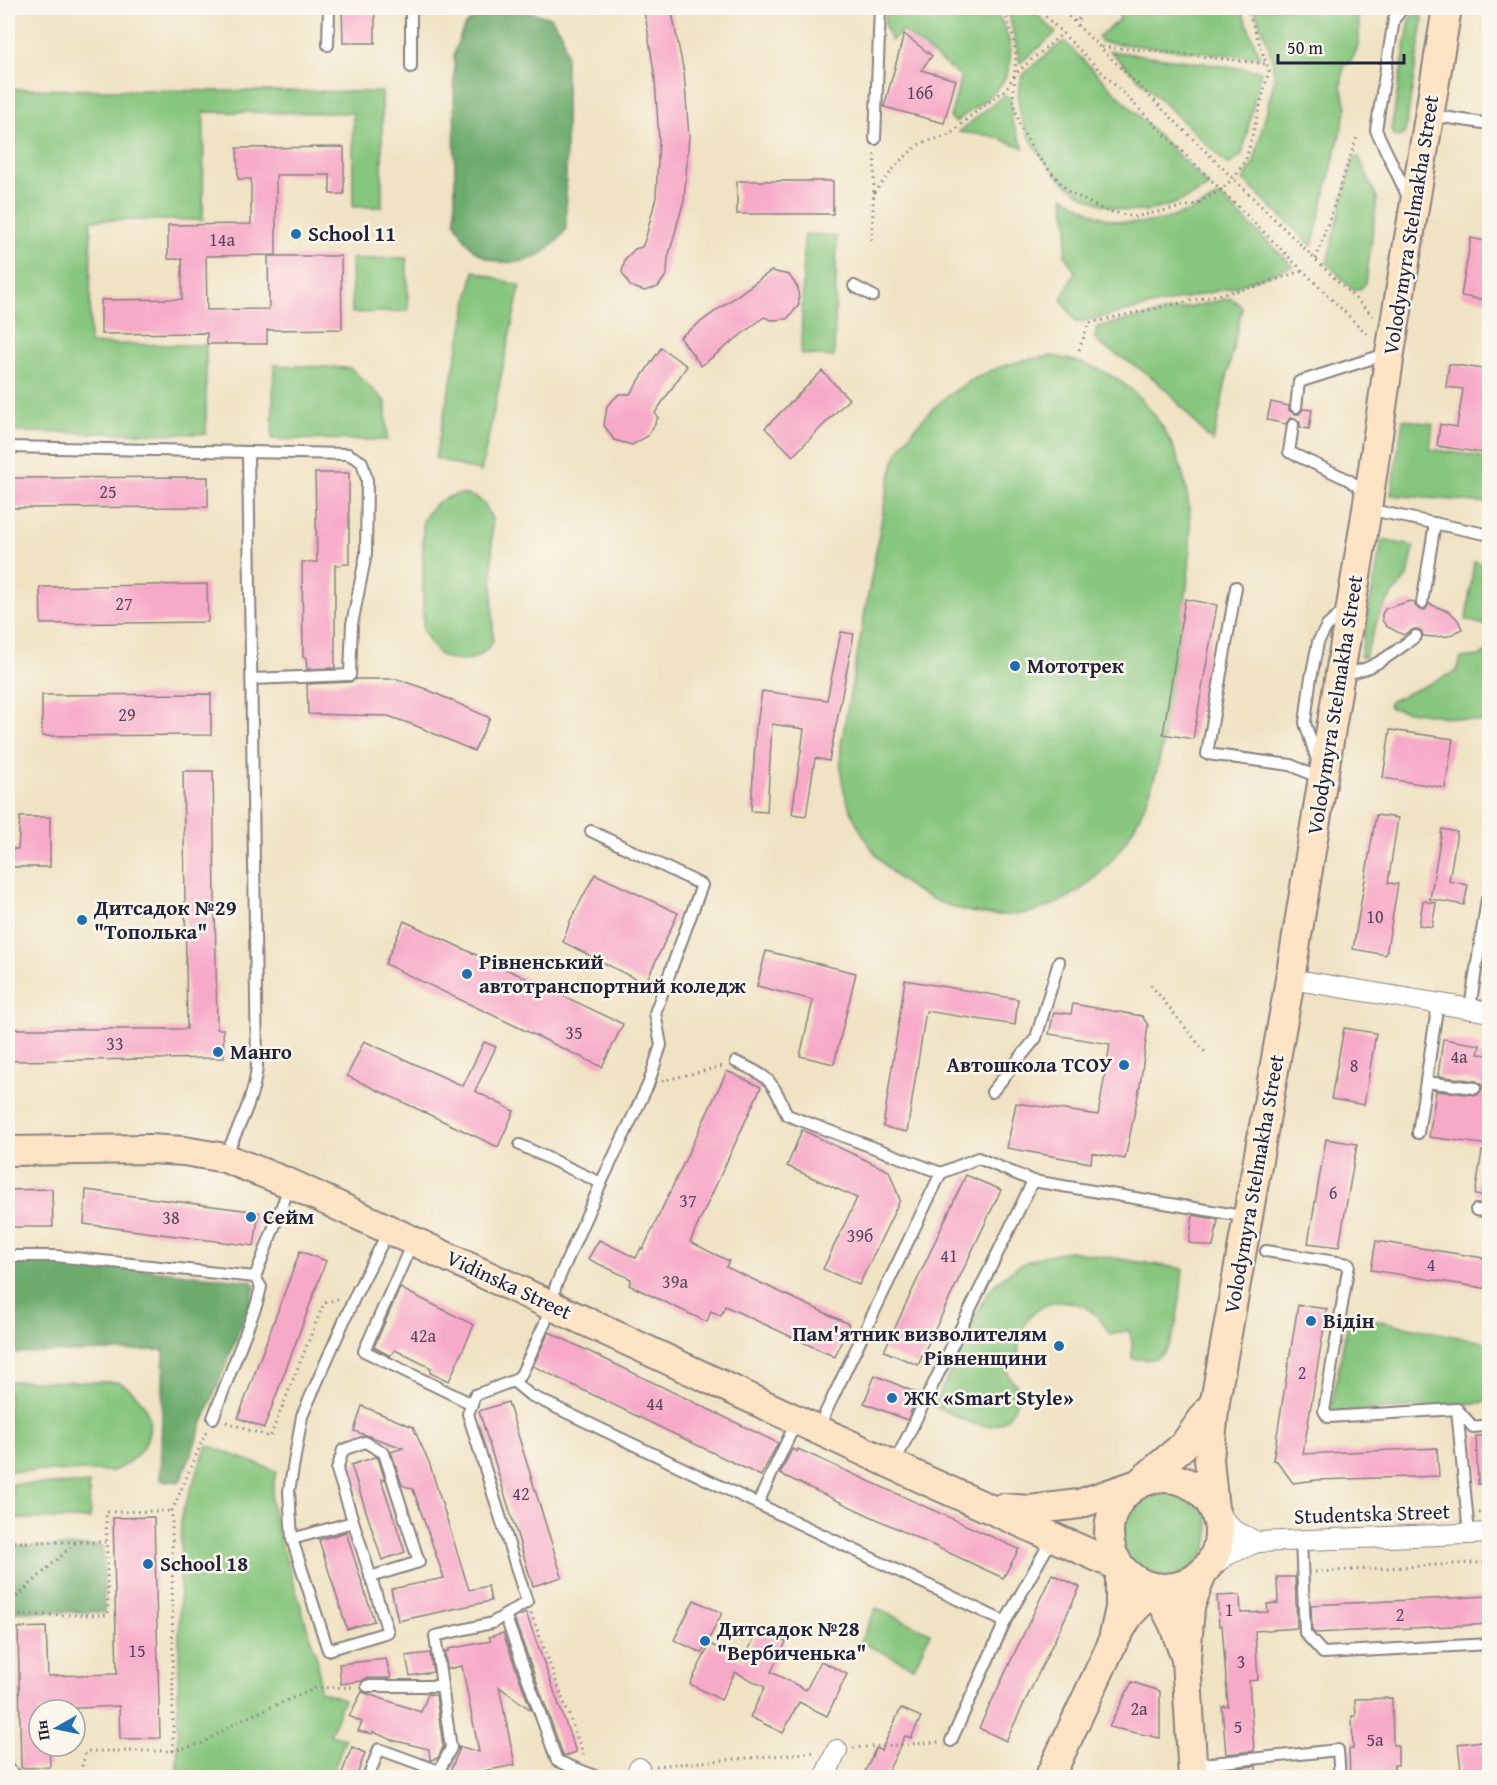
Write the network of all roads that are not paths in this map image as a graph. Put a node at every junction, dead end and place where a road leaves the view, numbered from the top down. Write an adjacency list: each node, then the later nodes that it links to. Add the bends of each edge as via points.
1 (329, 8): 6 (lane)
2 (411, 8): 7 (lane)
3 (879, 8): 10 (lane)
4 (1403, 8): 11 (lane, via 1394,20 1376,130)
5 (1447, 8): 8 (main road, Volodymyra Stelmakha Street)
6 (328, 45)
7 (411, 68)
8 (1429, 115): 9 (lane); 11 (main road, Volodymyra Stelmakha Street)
9 (1490, 124)
10 (875, 139)
11 (1414, 210): 14 (main road, Volodymyra Stelmakha Street)
12 (855, 286): 13 (lane)
13 (873, 296)
14 (1380, 345): 15 (lane, via 1299,382); 19 (main road, Volodymyra Stelmakha Street)
15 (1296, 407)
16 (1293, 425): 19 (lane, via 1289,452 1349,480)
17 (8, 447): 18 (lane)
18 (248, 452): 27 (lane); 27 (lane, via 348,454 362,462 367,480 366,554 352,624 350,675)
19 (1368, 502): 20 (lane); 24 (main road, Volodymyra Stelmakha Street)
20 (1435, 523): 21 (lane); 23 (lane)
21 (1490, 535)
22 (1236, 587): 28 (lane, via 1207,754 1290,765)
23 (1422, 603)
24 (1351, 606): 26 (main road, Volodymyra Stelmakha Street); 28 (lane, via 1327,626 1318,642 1310,683 1305,723)
25 (1416, 636): 26 (lane, via 1376,665)
26 (1340, 674): 28 (main road, Volodymyra Stelmakha Street)
27 (252, 679): 43 (lane, via 257,1067 256,1084)
28 (1323, 780): 32 (main road, Volodymyra Stelmakha Street)
29 (591, 831): 46 (lane, via 702,885 655,1013 661,1045 648,1084)
30 (1490, 899): 34 (lane)
31 (1059, 962): 39 (lane, via 1035,1038)
32 (1290, 979): 33 (street); 50 (main road, Volodymyra Stelmakha Street)
33 (1438, 1003): 34 (street); 37 (lane)
34 (1470, 1008): 35 (street)
35 (1490, 1012)
36 (736, 1062): 44 (lane, via 759,1072 775,1087 787,1115)
37 (1426, 1082): 38 (lane); 40 (lane)
38 (1475, 1088)
39 (992, 1092)
40 (1418, 1133)
41 (520, 1144): 46 (lane)
42 (8, 1151): 43 (main road, Vidinska Street, via 149,1149)
43 (225, 1158): 47 (main road, Vidinska Street)
44 (941, 1173): 45 (lane, via 978,1158); 61 (lane)
45 (1033, 1181): 50 (lane); 63 (lane)
46 (602, 1183): 55 (lane, via 556,1285)
47 (291, 1184): 51 (main road, Vidinska Street); 54 (lane)
48 (1476, 1210): 49 (lane)
49 (1490, 1212)
50 (1248, 1217): 57 (main road, Volodymyra Stelmakha Street)
51 (401, 1235): 55 (main road, Vidinska Street); 58 (lane, via 364,1351); 72 (lane, via 356,1294 302,1416 290,1491)
52 (1266, 1251): 59 (lane, via 1349,1264 1324,1411 1328,1417)
53 (8, 1256): 54 (lane, via 56,1256)
54 (255, 1277): 60 (lane, via 261,1287 257,1303)
55 (551, 1305): 56 (lane, via 521,1375); 61 (main road, Vidinska Street)
56 (513, 1381): 58 (lane, via 476,1395); 65 (lane, via 530,1395)
57 (1215, 1401): 64 (main road, Volodymyra Stelmakha Street, via 1183,1446); 67 (main road, Volodymyra Stelmakha Street, via 1209,1459)
58 (472, 1404): 79 (lane, via 468,1414 527,1602)
59 (1457, 1408): 62 (lane, via 1473,1426); 70 (lane)
60 (213, 1418)
61 (808, 1424): 63 (main road, Vidinska Street); 65 (lane)
62 (1490, 1425)
63 (894, 1465): 66 (main road, Vidinska Street)
64 (1138, 1484): 66 (main road, Vidinska Street, via 1079,1504 1030,1510); 67 (main road, via 1155,1478 1173,1478 1203,1494); 75 (main road, via 1115,1506 1110,1521 1112,1553)
65 (758, 1503): 80 (lane)
66 (989, 1507): 71 (main road, Vidinska Street)
67 (1214, 1509): 74 (street, via 1233,1530); 76 (main road, via 1218,1522 1217,1549)
68 (353, 1522): 72 (lane); 77 (lane); 77 (lane, via 337,1470 343,1449 365,1442 384,1453 419,1562)
69 (1490, 1533): 70 (street, Studentska Street)
70 (1469, 1534): 73 (street, Studentska Street)
71 (1054, 1537): 75 (main road, Vidinska Street); 80 (lane)
72 (292, 1539): 77 (lane, via 328,1650 388,1632)
73 (1301, 1540): 74 (street, Studentska Street); 82 (lane, via 1305,1633 1323,1653)
74 (1257, 1542): 76 (street, via 1227,1555)
75 (1120, 1567): 78 (main road, via 1130,1577); 81 (main road, via 1120,1608)
76 (1202, 1573): 78 (main road, via 1181,1586); 83 (main road, via 1190,1607)
77 (370, 1577)
78 (1155, 1588): 81 (main road, via 1129,1615); 83 (main road)
79 (505, 1615): 85 (lane, via 492,1623 435,1636); 90 (lane, via 557,1761)
80 (1005, 1623): 86 (lane)
81 (1112, 1644): 93 (main road)
82 (1490, 1644)
83 (1186, 1659): 88 (main road)
84 (367, 1686): 85 (lane)
85 (442, 1686): 89 (lane, via 451,1748)
86 (951, 1741)
87 (837, 1750): 92 (street)
88 (1193, 1771): 94 (lane, via 1338,1750)
89 (438, 1774): 91 (lane, via 379,1749)
90 (596, 1776)
91 (368, 1778)
92 (824, 1778)
93 (1049, 1778)
94 (1340, 1778)

